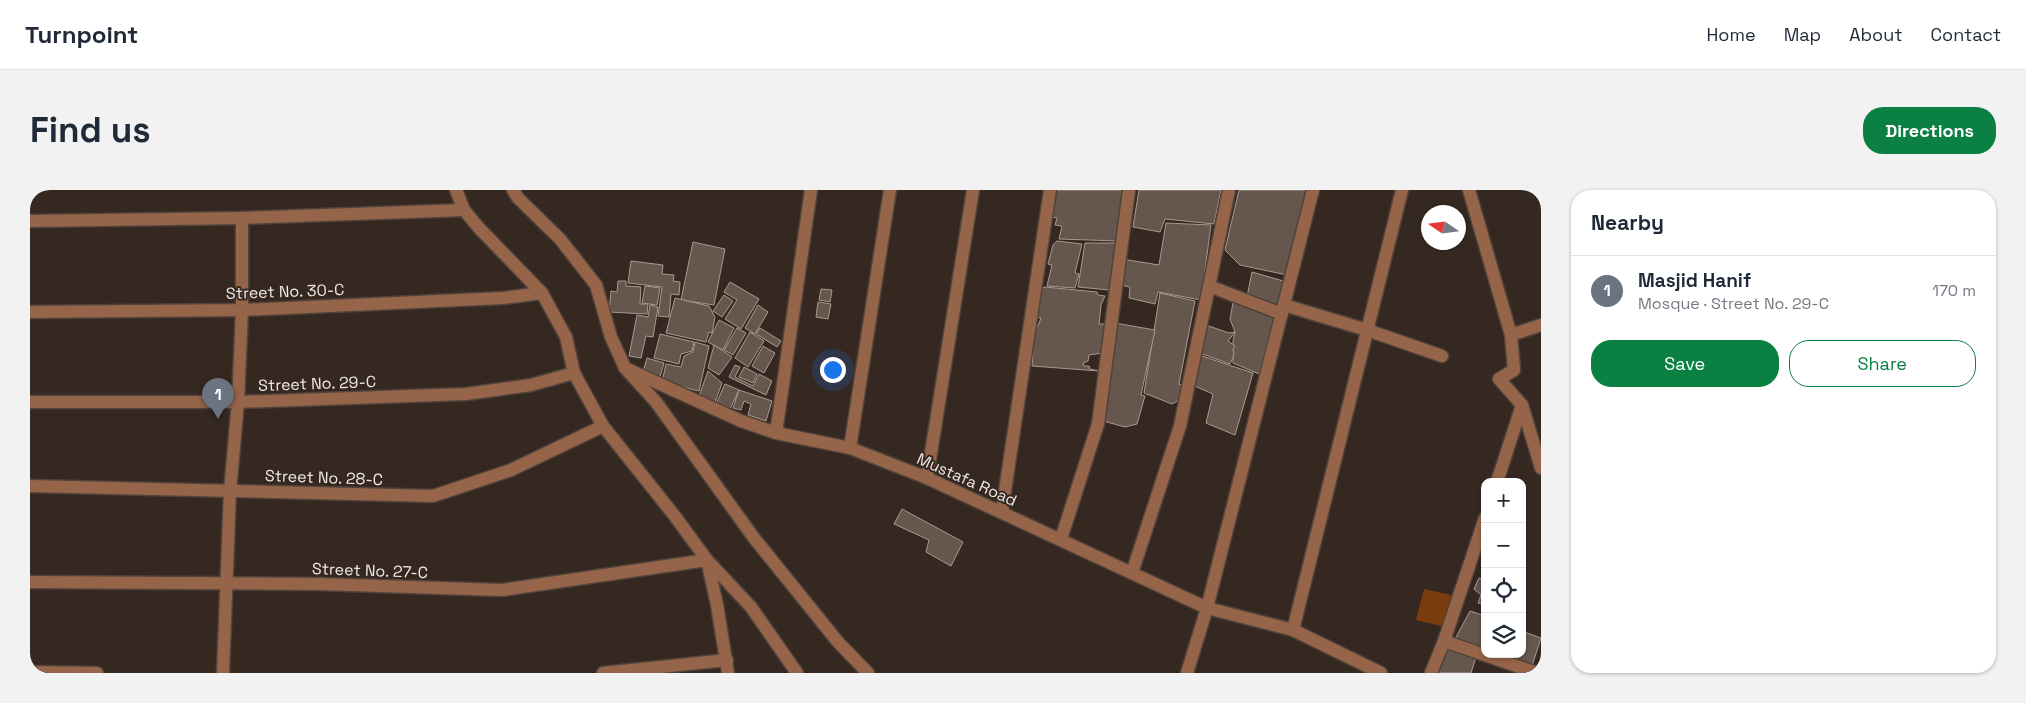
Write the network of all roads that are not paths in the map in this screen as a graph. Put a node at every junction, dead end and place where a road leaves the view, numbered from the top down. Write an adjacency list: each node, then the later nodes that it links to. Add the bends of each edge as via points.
1 (456, 190): 12 (street)
2 (513, 190): 24 (street, via 560,239 596,286 611,336)
3 (811, 190): 30 (street)
4 (890, 190): 31 (street)
5 (973, 190): 33 (street)
6 (1050, 190): 37 (street)
7 (1129, 190): 39 (street, via 1098,424)
8 (1229, 190): 15 (street)
9 (1313, 190): 17 (street)
10 (1402, 190): 21 (street)
11 (1469, 190): 22 (street)
12 (464, 210): 13 (street); 16 (street)
13 (242, 218): 14 (street); 18 (street)
14 (30, 221)
15 (1209, 286): 17 (street); 41 (street, via 1180,426)
16 (542, 293): 18 (street, Street No. 30-C, via 503,298); 25 (street, via 566,337)
17 (1283, 309): 21 (street); 44 (street)
18 (242, 310): 19 (street, Street No. 30-C); 27 (street)
19 (30, 312)
20 (1541, 324): 22 (street)
21 (1367, 330): 23 (street); 45 (street)
22 (1511, 335): 28 (street, via 1514,370 1499,379)
23 (1442, 356)
24 (625, 368): 30 (street, Mustafa Road, via 741,421); 53 (street, via 656,402 754,538 838,642)
25 (574, 373): 27 (street, Street No. 29-C, via 532,385 466,394); 29 (street)
26 (30, 402): 27 (street, Street No. 29-C)
27 (238, 402): 36 (street)
28 (1522, 405): 32 (street); 34 (street)
29 (603, 426): 36 (street, Street No. 28-C, via 511,470 433,496); 40 (street)
30 (776, 433): 31 (street, Mustafa Road)
31 (850, 448): 33 (street, Mustafa Road)
32 (1541, 468)
33 (927, 478): 37 (street, Mustafa Road)
34 (1498, 478)
35 (30, 486): 36 (street, Street No. 28-C)
36 (230, 491): 43 (street)
37 (1002, 511): 39 (street, Mustafa Road)
38 (1483, 523): 46 (street)
39 (1061, 540): 41 (street, Mustafa Road)
40 (707, 560): 43 (street, Street No. 27-C, via 502,590); 47 (street); 52 (street, via 751,607)
41 (1132, 573): 44 (street, Mustafa Road)
42 (30, 582): 43 (street, Street No. 27-C)
43 (226, 584): 50 (street)
44 (1208, 608): 45 (street, Mustafa Road); 54 (street)
45 (1293, 630): 55 (street, Mustafa Road)
46 (1444, 641): 56 (street); 57 (street)
47 (727, 667): 51 (street)
48 (30, 672): 49 (street)
49 (97, 673)
50 (223, 673)
51 (603, 673)
52 (796, 673)
53 (868, 673)
54 (1187, 673)
55 (1381, 673)
56 (1430, 673)
57 (1537, 673)

